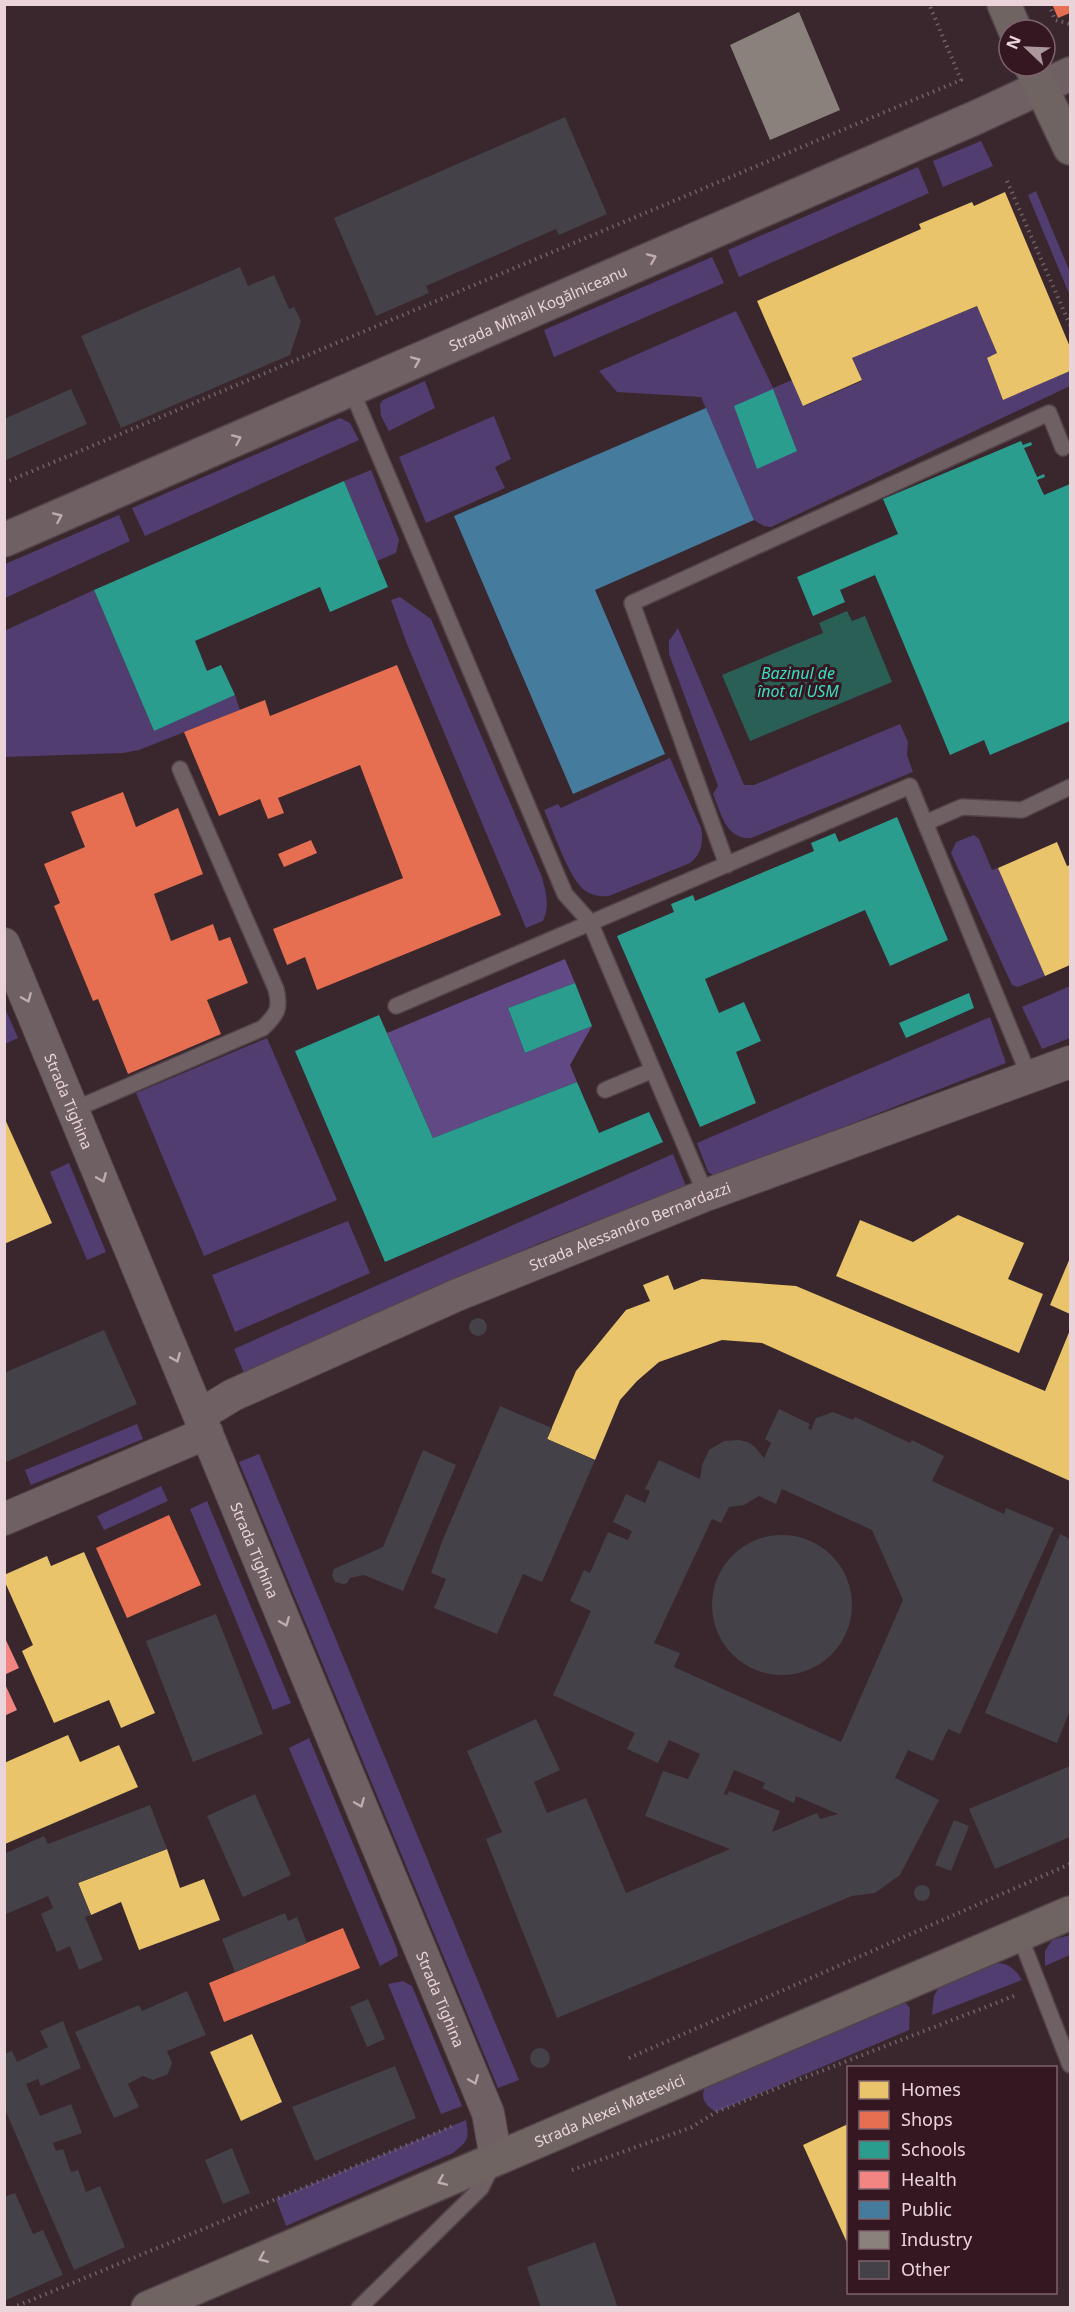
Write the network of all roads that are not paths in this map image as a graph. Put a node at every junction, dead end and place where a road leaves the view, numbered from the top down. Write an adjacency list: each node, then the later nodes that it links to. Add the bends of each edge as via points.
1 (1004, 4): 2 (main road)
2 (1010, 18)
3 (1034, 78): 6 (main road, Strada Mihail Kogălniceanu, one-way to 3)
4 (1036, 78): 5 (main road)
5 (1071, 148)
6 (351, 389): 8 (main road, Strada Mihail Kogălniceanu, one-way to 6); 13 (lane, via 565,894)
7 (1063, 448): 12 (lane, via 1049,413 632,603)
8 (4, 540)
9 (180, 769): 20 (lane, via 276,989 279,1003 275,1016 263,1028)
10 (1071, 787): 11 (lane, via 1022,810 962,807)
11 (925, 822): 12 (lane, via 910,786); 18 (lane)
12 (727, 865): 13 (lane)
13 (590, 922): 15 (lane); 17 (lane)
14 (4, 944): 20 (street, Strada Tighina, one-way to 20)
15 (396, 1006)
16 (1071, 1062): 18 (street, Strada Alessandro Bernardazzi)
17 (653, 1070): 19 (lane); 21 (lane)
18 (1030, 1078): 21 (street, Strada Alessandro Bernardazzi)
19 (605, 1089)
20 (74, 1110): 22 (street, Strada Tighina, one-way to 22)
21 (706, 1195): 22 (street, Strada Alessandro Bernardazzi, via 457,1295 233,1395)
22 (203, 1424): 23 (street, Strada Alessandro Bernardazzi); 27 (street, Strada Tighina, one-way to 27, via 488,2113)
23 (4, 1519)
24 (1071, 1913): 25 (main road, Strada Alexei Mateevici)
25 (1019, 1934): 26 (lane); 27 (main road, Strada Alexei Mateevici)
26 (1071, 2065)
27 (496, 2158): 28 (main road, Strada Alexei Mateevici, one-way to 28); 29 (lane, via 481,2188)
28 (148, 2307)
29 (359, 2307)

